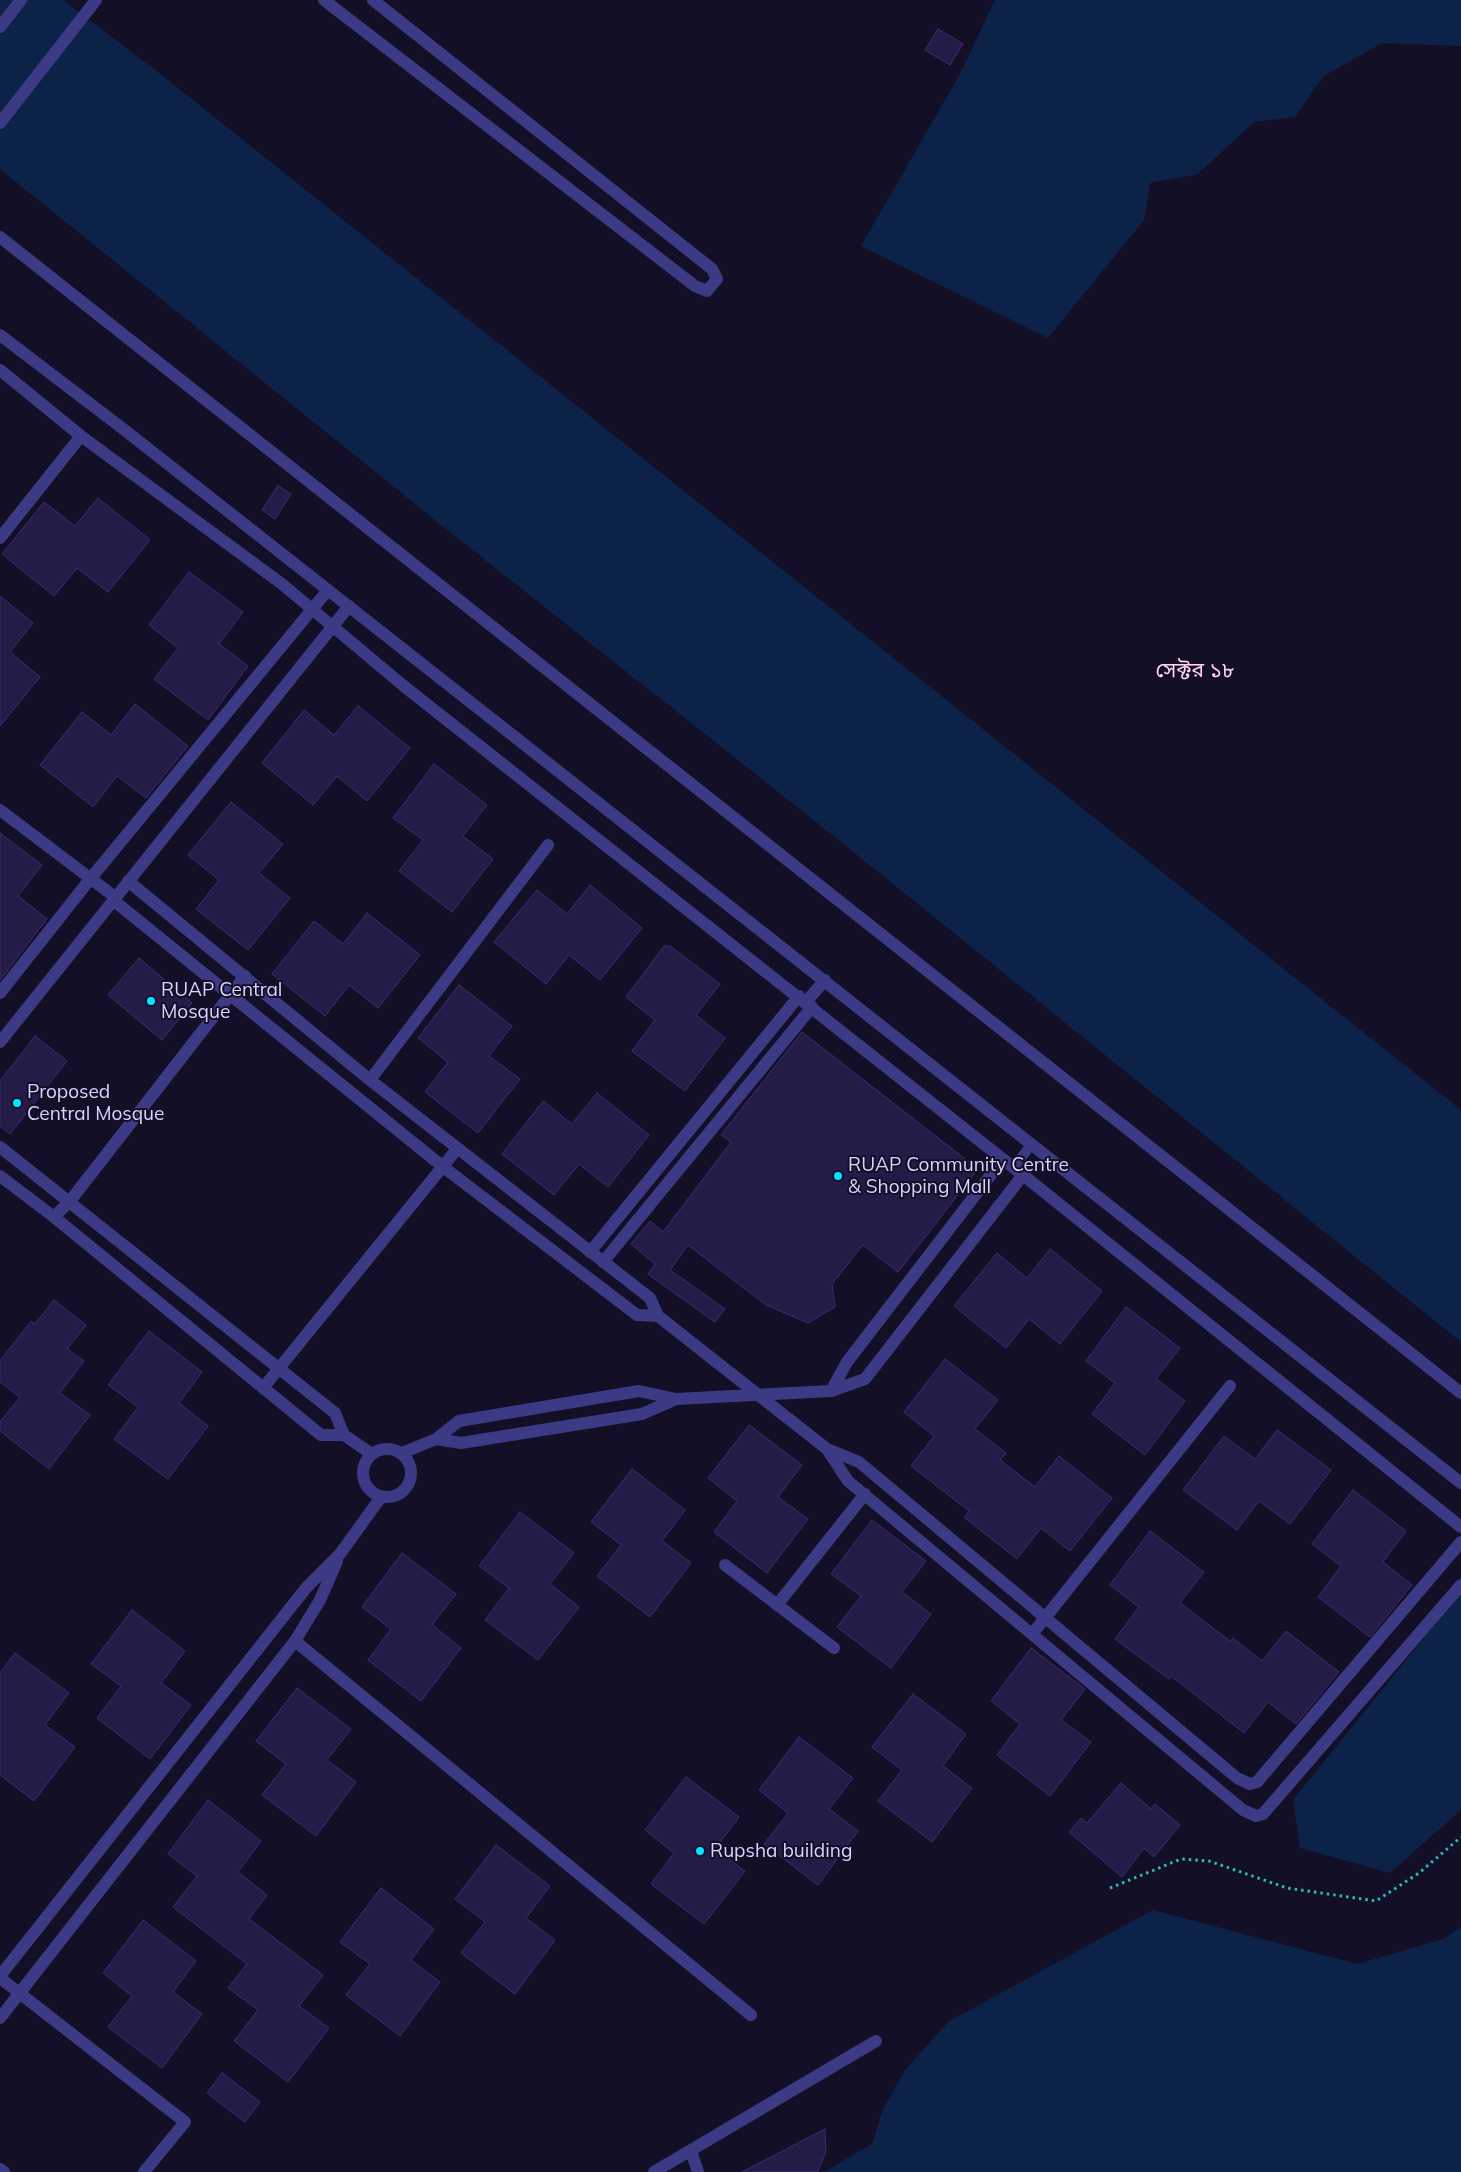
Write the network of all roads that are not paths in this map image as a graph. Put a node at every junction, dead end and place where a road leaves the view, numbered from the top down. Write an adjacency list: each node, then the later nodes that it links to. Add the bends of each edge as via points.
1 (21, 0): 5 (street)
2 (324, 0): 3 (street, via 695,286 707,291 717,279 712,269)
3 (373, 0)
4 (93, 4): 6 (street)
5 (0, 27)
6 (0, 123)
7 (0, 237): 43 (street)
8 (0, 335): 12 (street)
9 (0, 370): 10 (street)
10 (81, 436): 11 (street); 14 (street)
11 (0, 538)
12 (328, 590): 13 (street); 14 (street)
13 (349, 606): 15 (street); 22 (street)
14 (313, 609): 15 (street); 18 (street)
15 (334, 626): 19 (street); 25 (street, via 405,687)
16 (0, 810): 18 (street)
17 (548, 846): 27 (street)
18 (91, 878): 20 (street); 23 (street)
19 (128, 881): 20 (street); 21 (street)
20 (114, 898): 24 (street); 26 (street)
21 (245, 976): 24 (street); 27 (street)
22 (825, 980): 25 (street); 28 (street)
23 (0, 993)
24 (231, 995): 34 (street); 38 (street, via 442,1166 637,1315)
25 (806, 1002): 31 (street); 36 (street); 37 (street)
26 (0, 1042)
27 (370, 1080): 30 (street)
28 (1031, 1145): 32 (lane); 50 (street)
29 (0, 1147): 34 (street)
30 (457, 1149): 36 (street); 40 (street)
31 (1003, 1159): 32 (street); 41 (street, via 847,1362)
32 (1018, 1171): 41 (street, via 865,1379); 53 (street)
33 (0, 1176): 35 (street)
34 (70, 1201): 35 (street); 45 (street, via 336,1414)
35 (54, 1217): 40 (street)
36 (590, 1252): 37 (street)
37 (603, 1262): 38 (street, via 650,1298)
38 (658, 1316): 42 (street)
39 (1230, 1386): 59 (street)
40 (263, 1388): 45 (street, via 321,1435)
41 (832, 1390): 42 (street)
42 (756, 1393): 44 (street); 47 (street)
43 (1461, 1393)
44 (676, 1399): 46 (street, via 632,1416 461,1443); 46 (street, via 639,1391 459,1421)
45 (344, 1434): 49 (street)
46 (436, 1439): 48 (street)
47 (827, 1449): 51 (street, via 848,1481); 59 (street, via 859,1462)
48 (402, 1453): 49 (street, via 386,1448); 52 (street, via 411,1467 410,1484 398,1495)
49 (372, 1454): 52 (street, via 366,1461 363,1475 369,1489)
50 (1461, 1483)
51 (865, 1494): 58 (street); 60 (street)
52 (381, 1496): 55 (street)
53 (1461, 1527)
54 (1461, 1542): 59 (street, via 1257,1782 1250,1784 1237,1778)
55 (340, 1554): 61 (street, via 320,1600); 63 (street, via 306,1588)
56 (725, 1565): 58 (street)
57 (1461, 1585): 60 (street, via 1263,1814 1256,1816 1243,1810)
58 (777, 1605): 62 (street)
59 (1045, 1618): 60 (street)
60 (1033, 1634)
61 (295, 1641): 64 (street); 65 (street)
62 (834, 1648)
63 (0, 1977): 64 (street)
64 (19, 1993): 66 (street); 71 (street, via 185,2122)
65 (752, 2015)
66 (0, 2018)
67 (876, 2041): 68 (street)
68 (691, 2151): 72 (street); 73 (street)
69 (0, 2169): 70 (street)
70 (4, 2172)
71 (144, 2172)
72 (654, 2172)
73 (698, 2172)

